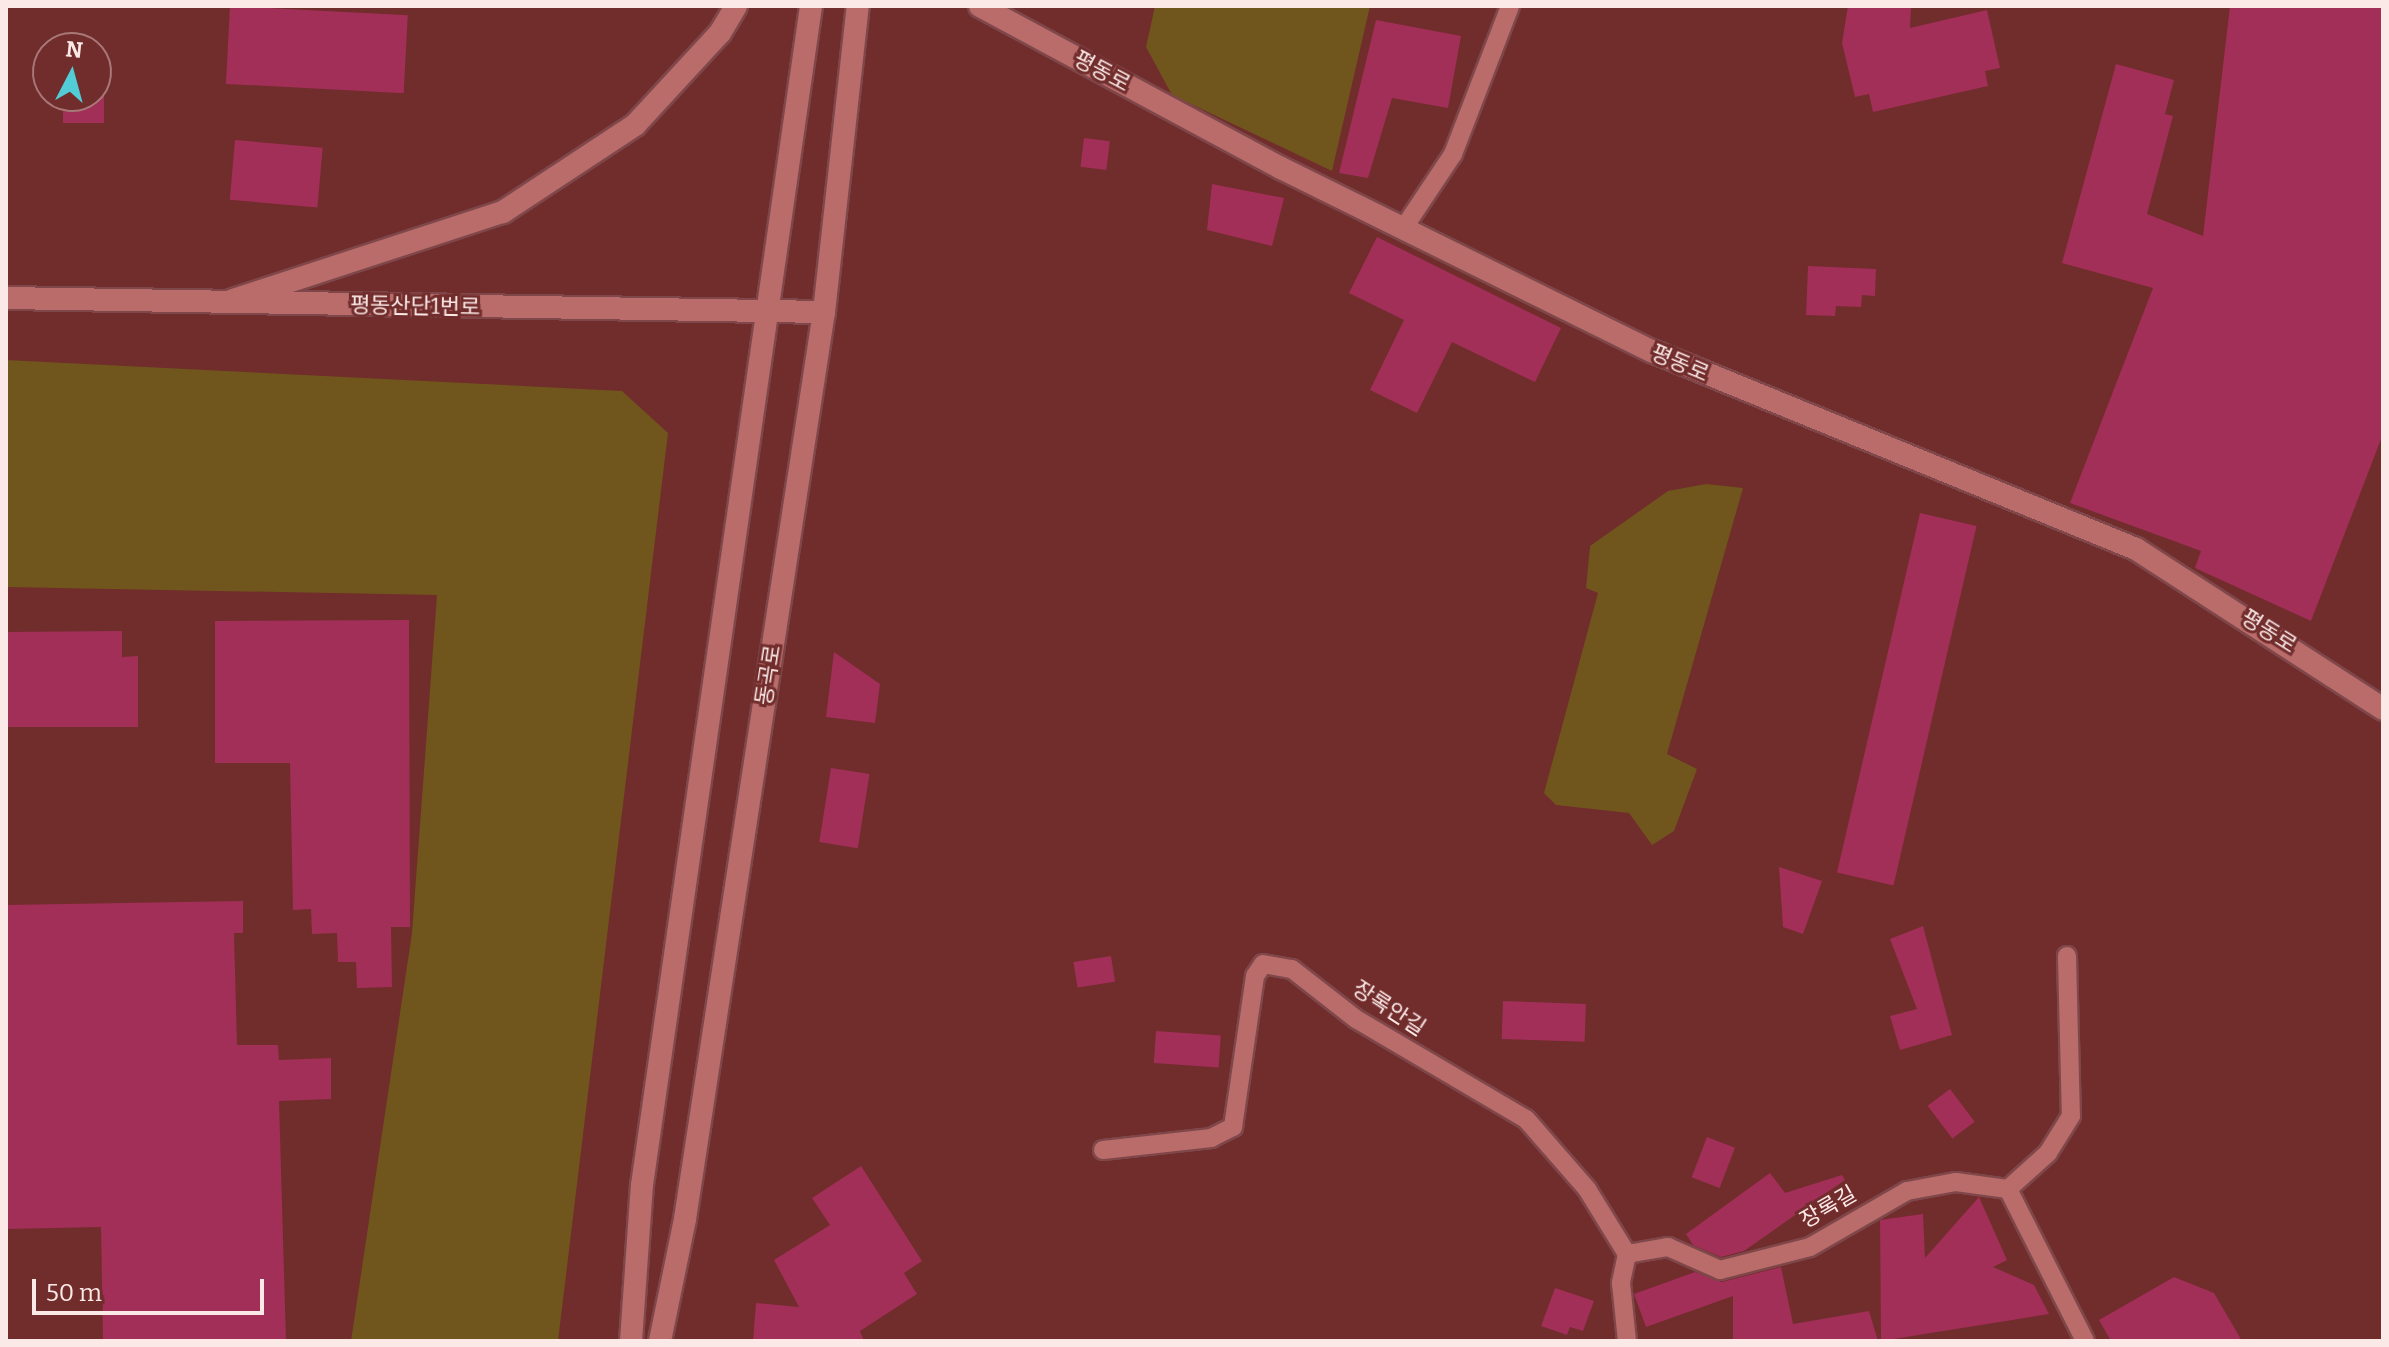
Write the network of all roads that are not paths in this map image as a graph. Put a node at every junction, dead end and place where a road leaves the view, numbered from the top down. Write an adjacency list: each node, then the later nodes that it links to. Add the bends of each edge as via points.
1 (736, 6): 8 (street, via 635,125 503,212)
2 (811, 6): 9 (street)
3 (858, 6): 10 (street, 동곡로)
4 (980, 6): 6 (street, 평동로)
5 (1510, 6): 6 (lane, via 1453,154)
6 (1403, 229): 11 (street, 평동로, via 1652,351 2136,549)
7 (6, 298): 8 (street, 평동산단1번로)
8 (224, 303): 9 (street, 평동산단1번로)
9 (772, 311): 10 (street, 평동산단1번로); 16 (street, via 642,1185)
10 (824, 312): 17 (street, 동곡로, via 685,1219)
11 (2383, 709)
12 (2067, 956): 14 (lane, via 2071,1116 2048,1153)
13 (1103, 1150): 15 (lane, 장록안길, via 1211,1138 1233,1127 1255,976 1263,964 1292,969 1356,1019 1526,1119 1587,1189)
14 (2008, 1189): 15 (lane, 장록길, via 1956,1182 1907,1191 1810,1247 1720,1270 1668,1247); 19 (lane)
15 (1627, 1254): 18 (lane, via 1621,1283)
16 (631, 1341)
17 (660, 1341)
18 (1627, 1341)
19 (2085, 1341)

